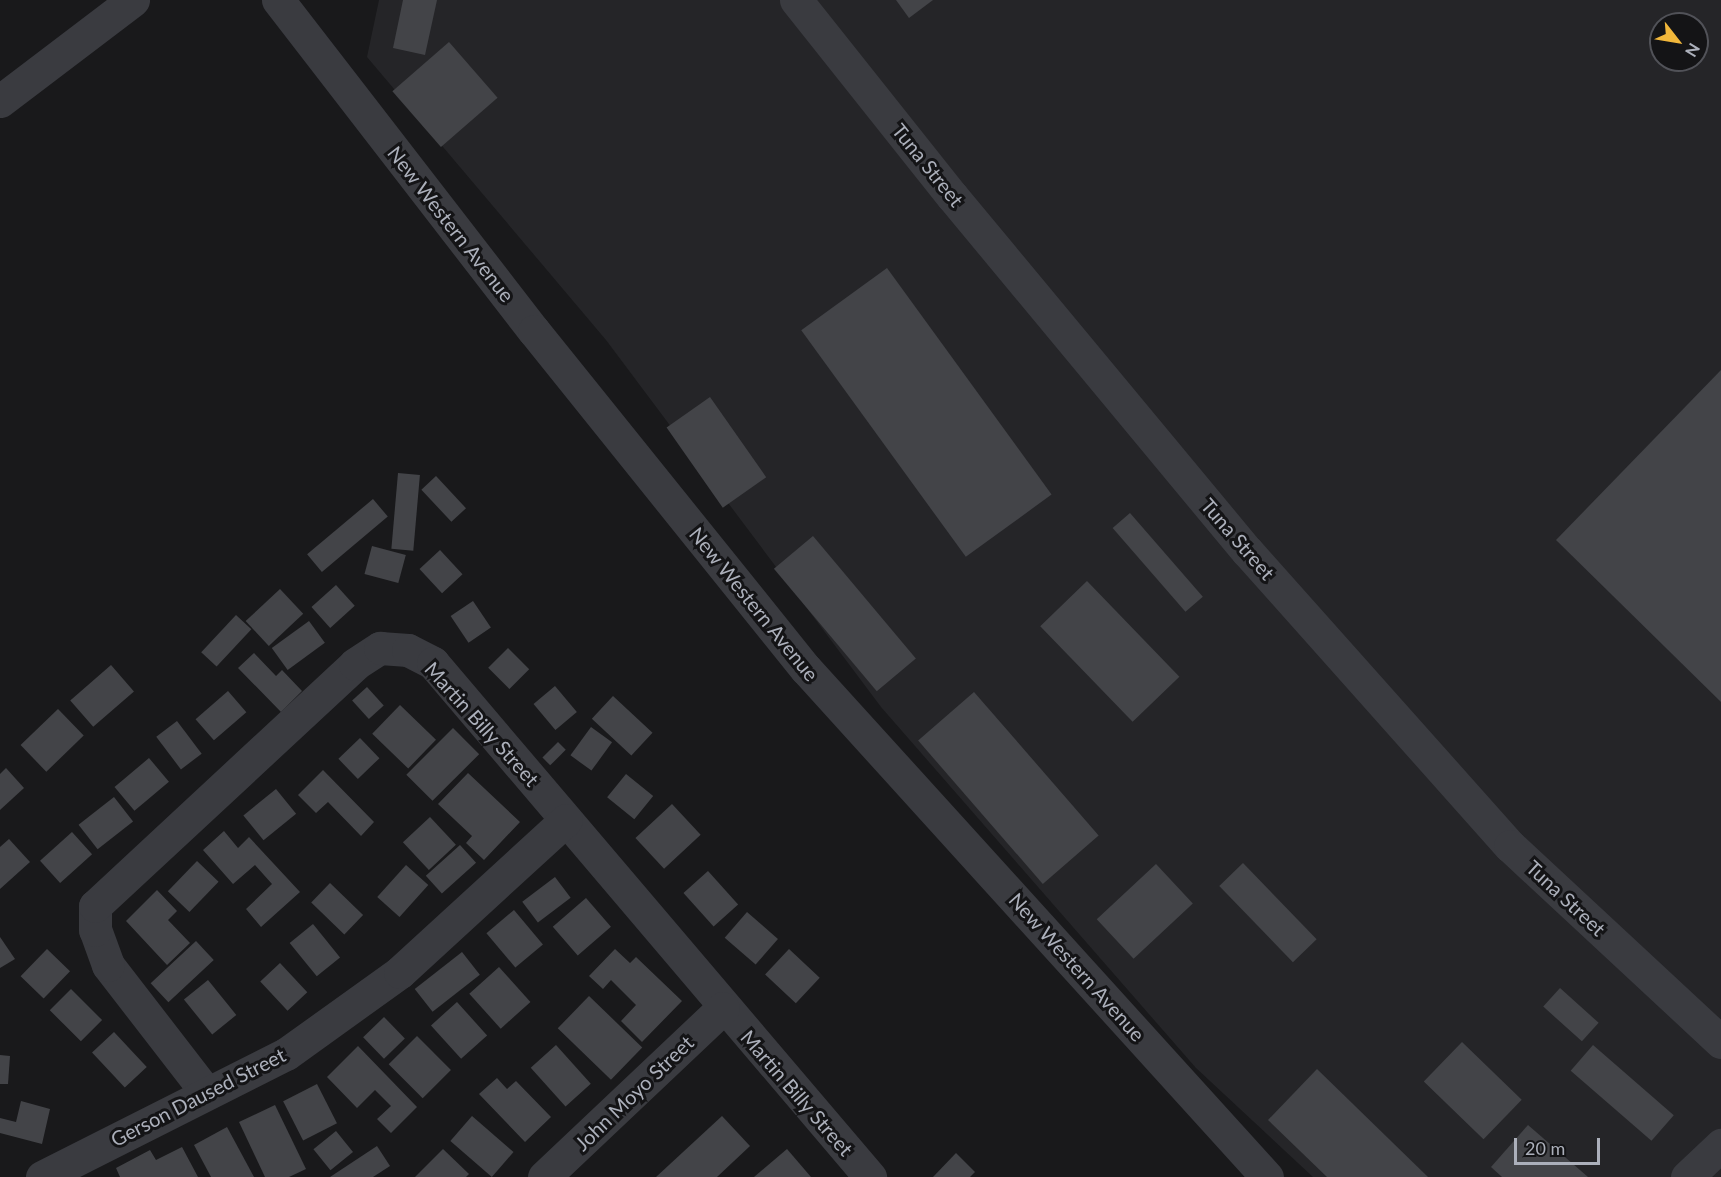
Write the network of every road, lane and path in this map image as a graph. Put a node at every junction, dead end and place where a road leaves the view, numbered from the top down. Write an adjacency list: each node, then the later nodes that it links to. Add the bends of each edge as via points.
1 (133, 0): 4 (street)
2 (278, 0): 13 (street, New Western Avenue, via 527,321 806,669)
3 (796, 0): 7 (street, Tuna Street, via 952,196 1255,560 1510,846)
4 (0, 101)
5 (566, 820): 6 (street, Martin Billy Street); 8 (street, Gerson Daused Street, via 400,972 286,1054); 8 (street, Martin Billy Street, via 433,663 408,650 380,648 355,664 95,906 95,930 108,965)
6 (723, 1008): 11 (street, John Moyo Street); 12 (street, Martin Billy Street)
7 (1721, 1042)
8 (206, 1092): 10 (street, Gerson Daused Street)
9 (1721, 1145): 14 (street)
10 (42, 1177)
11 (544, 1177)
12 (870, 1177)
13 (1267, 1177)
14 (1687, 1177)

